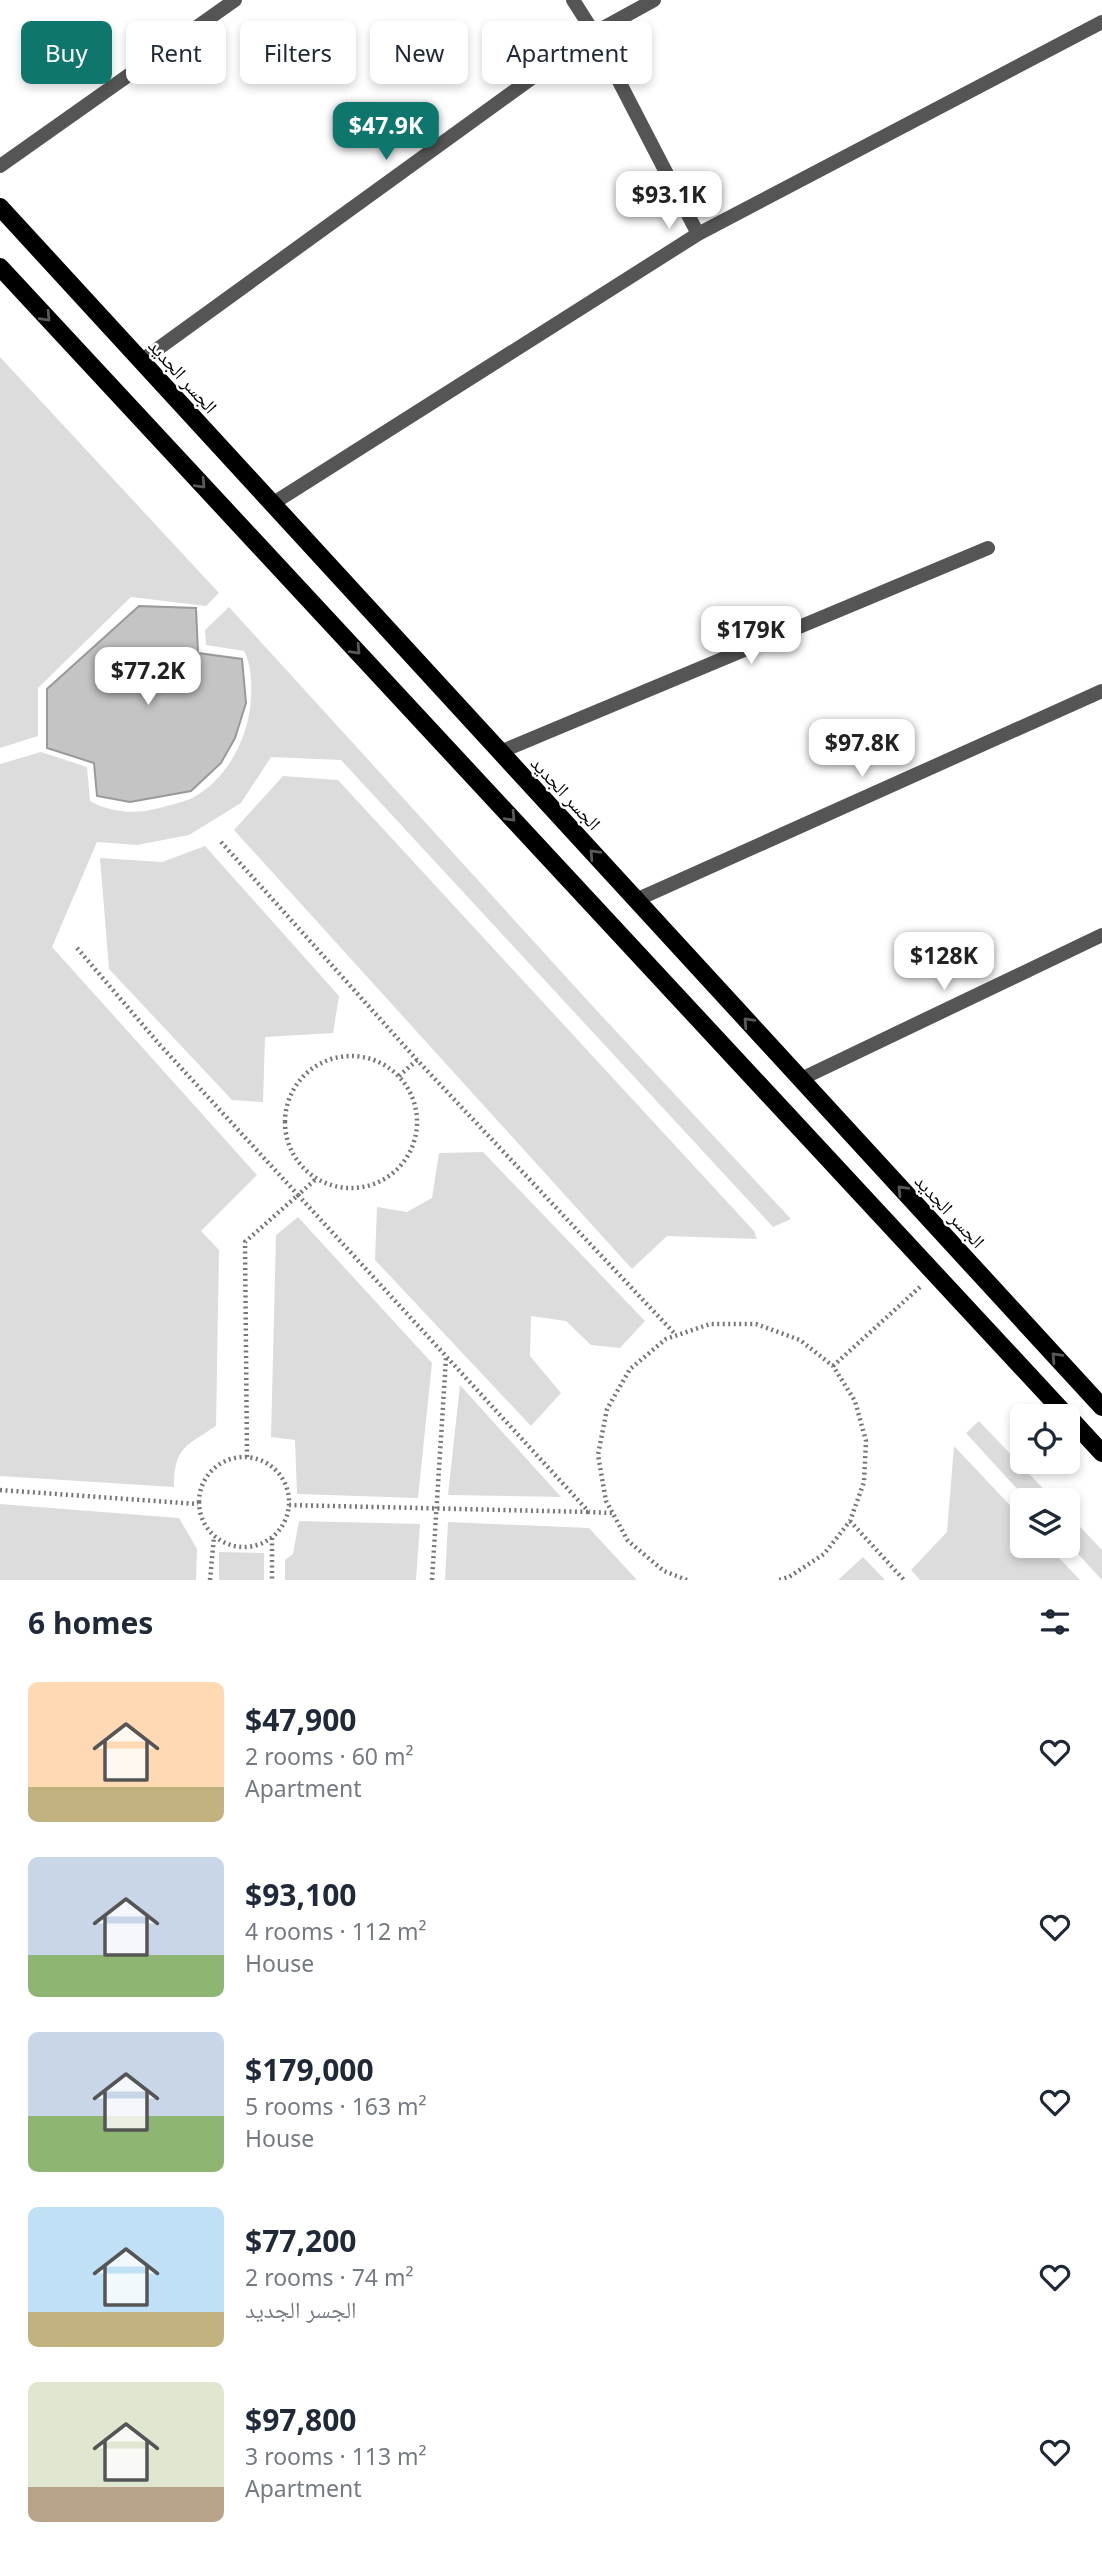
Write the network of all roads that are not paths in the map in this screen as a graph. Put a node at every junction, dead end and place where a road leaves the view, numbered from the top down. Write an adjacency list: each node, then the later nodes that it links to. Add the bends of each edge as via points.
1 (235, 0): 9 (street)
2 (573, 0): 4 (street)
3 (654, 0): 5 (street)
4 (586, 21)
5 (616, 21)
6 (1102, 22): 11 (street)
7 (524, 84): 13 (street)
8 (621, 84): 11 (street)
9 (0, 166)
10 (0, 207): 13 (main road, الجسر الجديد)
11 (698, 233): 14 (street)
12 (0, 267): 22 (main road, one-way to 22)
13 (141, 361): 14 (main road, الجسر الجديد)
14 (272, 504): 18 (main road, الجسر الجديد)
15 (988, 548): 18 (street)
16 (1099, 692): 17 (street); 19 (street)
17 (1102, 709)
18 (500, 752): 19 (main road, الجسر الجديد, one-way to 18)
19 (636, 900): 21 (main road, الجسر الجديد, one-way to 19)
20 (1102, 935): 21 (street)
21 (801, 1079): 23 (main road, الجسر الجديد, one-way to 21)
22 (1056, 1404)
23 (1102, 1407)
24 (1080, 1430): 25 (main road)
25 (1102, 1453)

